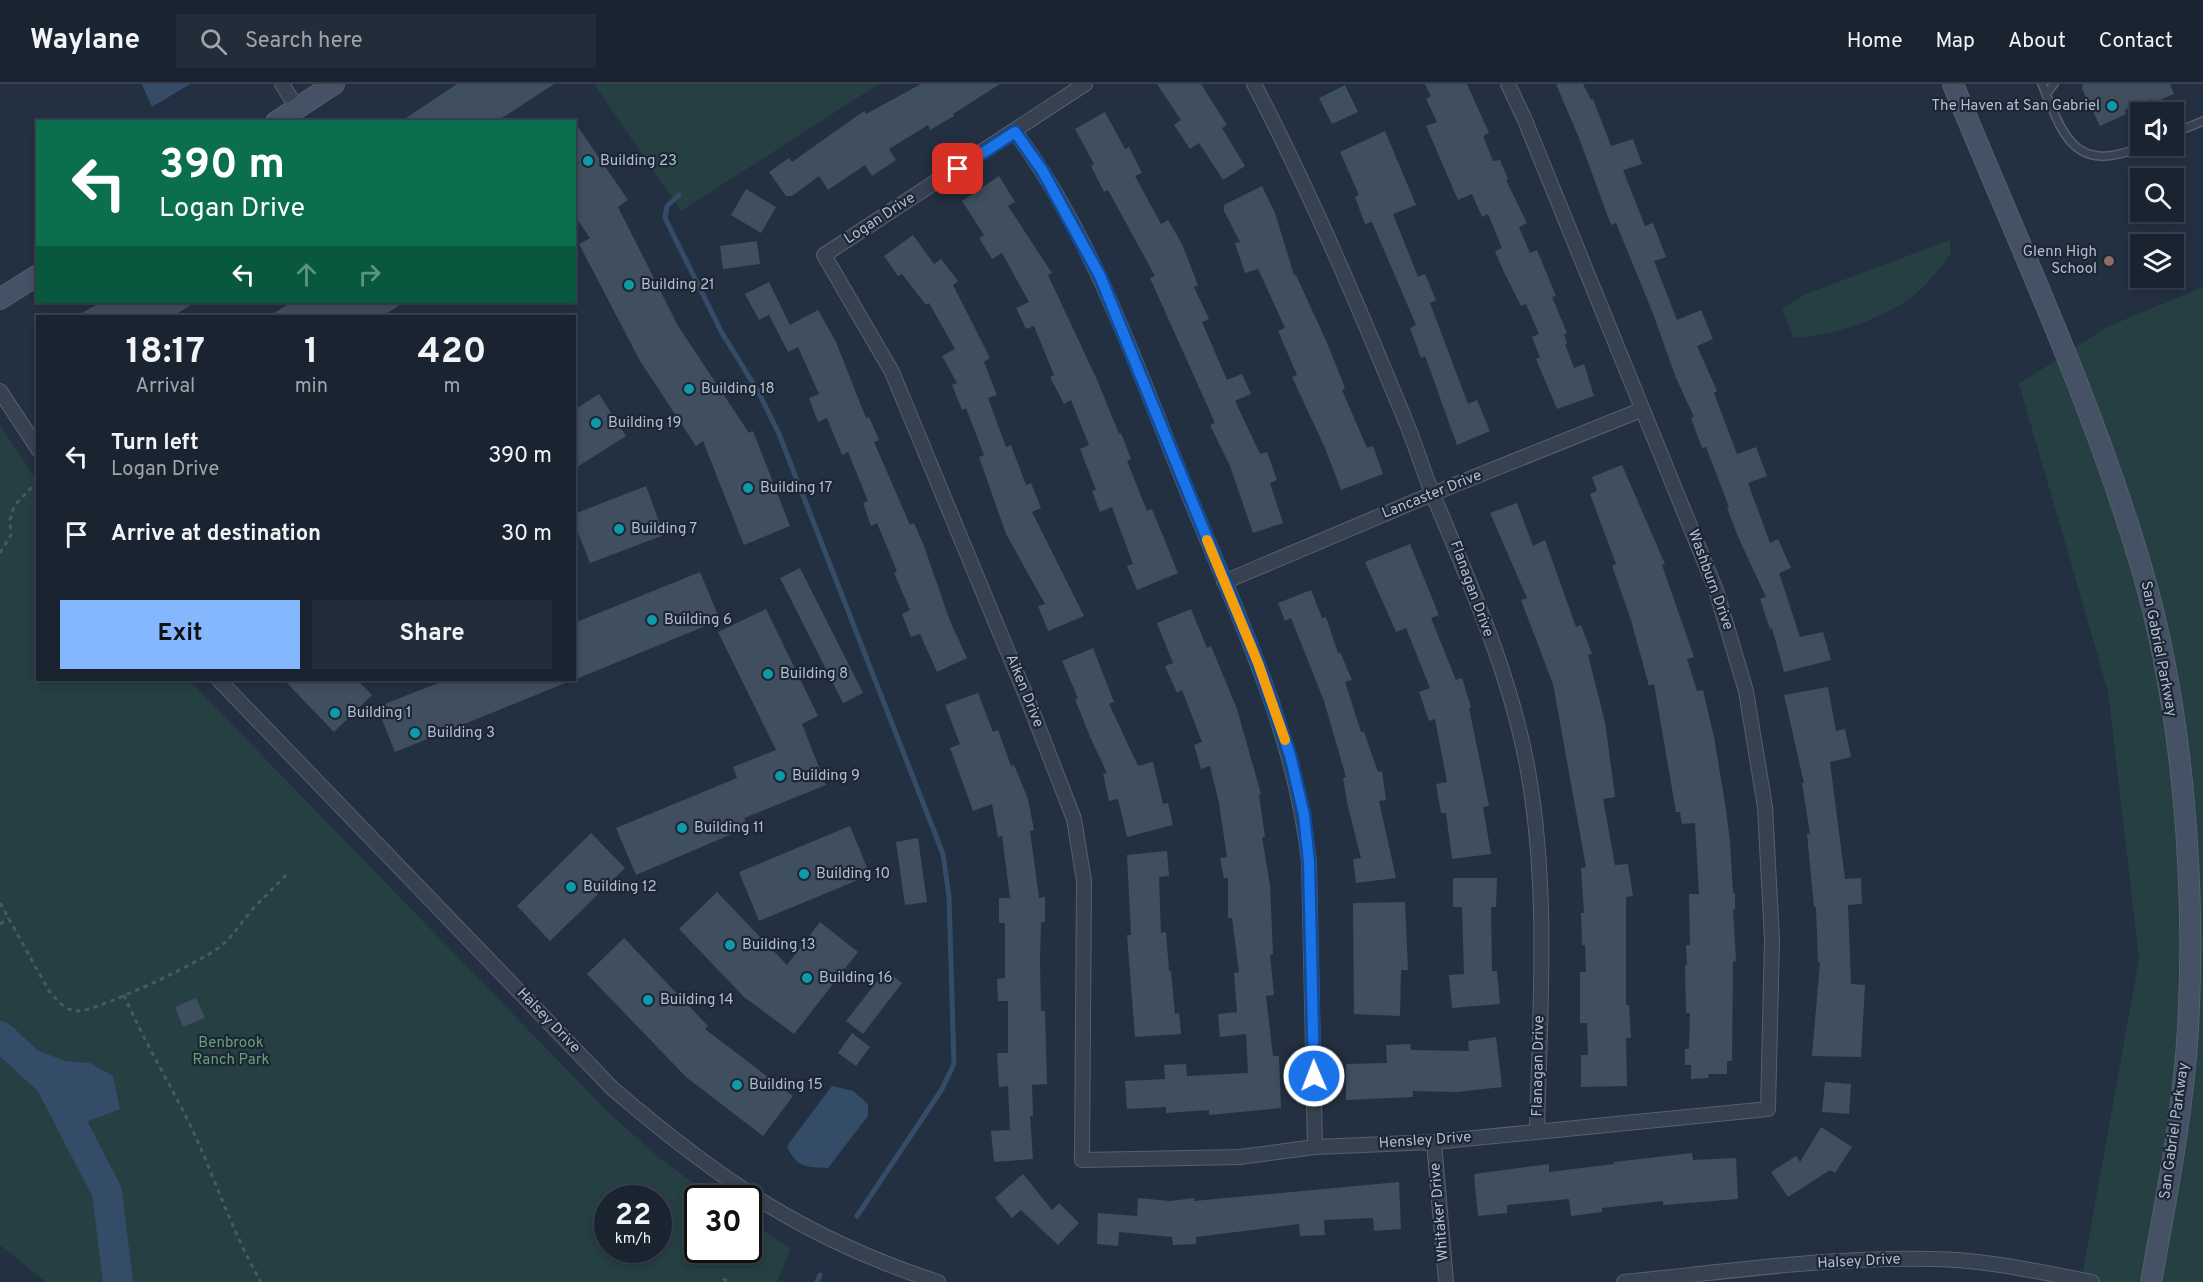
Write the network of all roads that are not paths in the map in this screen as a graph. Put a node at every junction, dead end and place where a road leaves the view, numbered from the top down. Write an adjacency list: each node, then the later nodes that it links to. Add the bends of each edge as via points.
1 (282, 84): 10 (street)
2 (334, 84): 10 (street)
3 (1085, 84): 14 (street, Logan Drive)
4 (1254, 84): 22 (street, Flanagan Drive, via 1299,170 1407,425)
5 (1508, 84): 20 (street, Washburn Drive)
6 (1953, 84): 34 (street, San Gabriel Parkway, via 2104,450 2142,568 2166,676 2184,812 2190,914 2188,1008 2175,1144)
7 (2042, 84): 9 (lane)
8 (2054, 84): 9 (lane)
9 (2046, 94): 15 (lane, via 2066,139 2081,150 2100,158)
10 (297, 108): 11 (street)
11 (279, 120)
12 (2203, 121): 13 (lane)
13 (2184, 129)
14 (1015, 132): 16 (street, Logan Drive); 23 (street, via 1042,170 1100,276)
15 (2130, 151)
16 (824, 255): 29 (street, Aiken Drive, via 892,372 1074,819 1084,881)
17 (36, 276): 18 (street)
18 (0, 299)
19 (0, 391): 21 (street)
20 (1641, 410): 22 (street, Lancaster Drive); 25 (street, Washburn Drive, via 1716,590 1748,703 1765,807 1772,939)
21 (36, 446)
22 (1432, 494): 23 (street, Lancaster Drive); 26 (street, Flanagan Drive, via 1457,548 1511,698 1528,771 1539,859)
23 (1224, 582): 28 (street, via 1290,755 1304,815 1309,862)
24 (220, 681): 30 (street, Halsey Drive, via 613,1089 664,1133 784,1217 852,1250)
25 (1768, 1109): 26 (street, Hensley Drive)
26 (1537, 1130): 27 (street, Hensley Drive)
27 (1434, 1142): 28 (street, Hensley Drive); 31 (street, Whitaker Drive)
28 (1315, 1148): 29 (street, Hensley Drive, via 1240,1157)
29 (1082, 1160)
30 (938, 1282)
31 (1446, 1282)
32 (1624, 1282): 33 (street, Halsey Drive, via 1907,1259 1983,1263)
33 (2092, 1282)
34 (2151, 1282)

